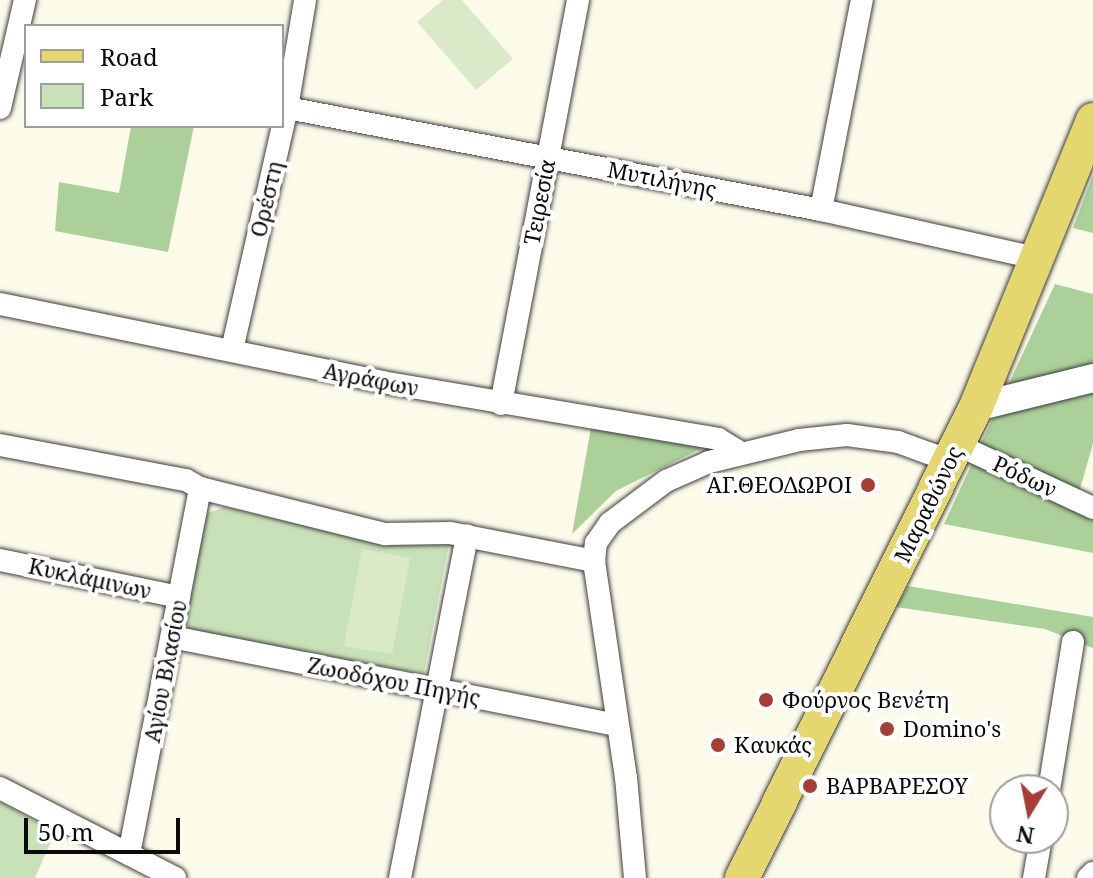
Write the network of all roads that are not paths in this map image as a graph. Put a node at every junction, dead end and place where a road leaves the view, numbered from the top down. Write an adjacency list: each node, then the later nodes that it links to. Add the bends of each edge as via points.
1 (25, 0): 5 (street)
2 (305, 0): 7 (street, Ορέστη)
3 (578, 0): 10 (street, Τειρεσία)
4 (862, 0): 11 (street)
5 (12, 51): 6 (street)
6 (0, 108)
7 (284, 108): 10 (street, Μυτιλήνης)
8 (280, 128): 14 (street, Ορέστη)
9 (1091, 130): 12 (main road, Μαραθώνος)
10 (547, 156): 11 (street, Μυτιλήνης); 16 (street, Τειρεσία)
11 (821, 210): 12 (street, Μυτιλήνης)
12 (1040, 259): 17 (main road, Μαραθώνος)
13 (0, 304): 14 (street, Αγράφων)
14 (232, 350): 16 (street, Αγράφων)
15 (1093, 378): 17 (street)
16 (501, 404): 19 (street, Αγράφων, via 718,439)
17 (976, 407): 20 (main road, Μαραθώνος)
18 (0, 445): 21 (street, via 186,480)
19 (741, 453): 20 (street, Ρόδων, via 847,435); 25 (street, Ρόδων, via 666,481 636,500 596,543)
20 (954, 453): 22 (street, Ρόδων); 39 (main road, Μαραθώνος)
21 (200, 488): 23 (street, via 385,534); 26 (street, Αγίου Βλασίου)
22 (1093, 508)
23 (467, 536): 25 (street); 29 (street)
24 (0, 560): 26 (street, Κυκλάμινων)
25 (594, 561): 30 (street)
26 (179, 597): 27 (street, Αγίου Βλασίου)
27 (172, 637): 29 (street, Ζωοδόχου Πηγής); 33 (street, Αγίου Βλασίου)
28 (1073, 642): 31 (street)
29 (437, 689): 30 (street, Ζωοδόχου Πηγής); 37 (street)
30 (616, 725): 38 (street)
31 (1052, 774)
32 (0, 788): 33 (street)
33 (129, 854): 36 (street)
34 (1038, 854): 40 (street)
35 (1093, 873): 41 (street)
36 (175, 878)
37 (400, 878)
38 (635, 878)
39 (742, 878)
40 (1034, 878)
41 (1088, 878)

